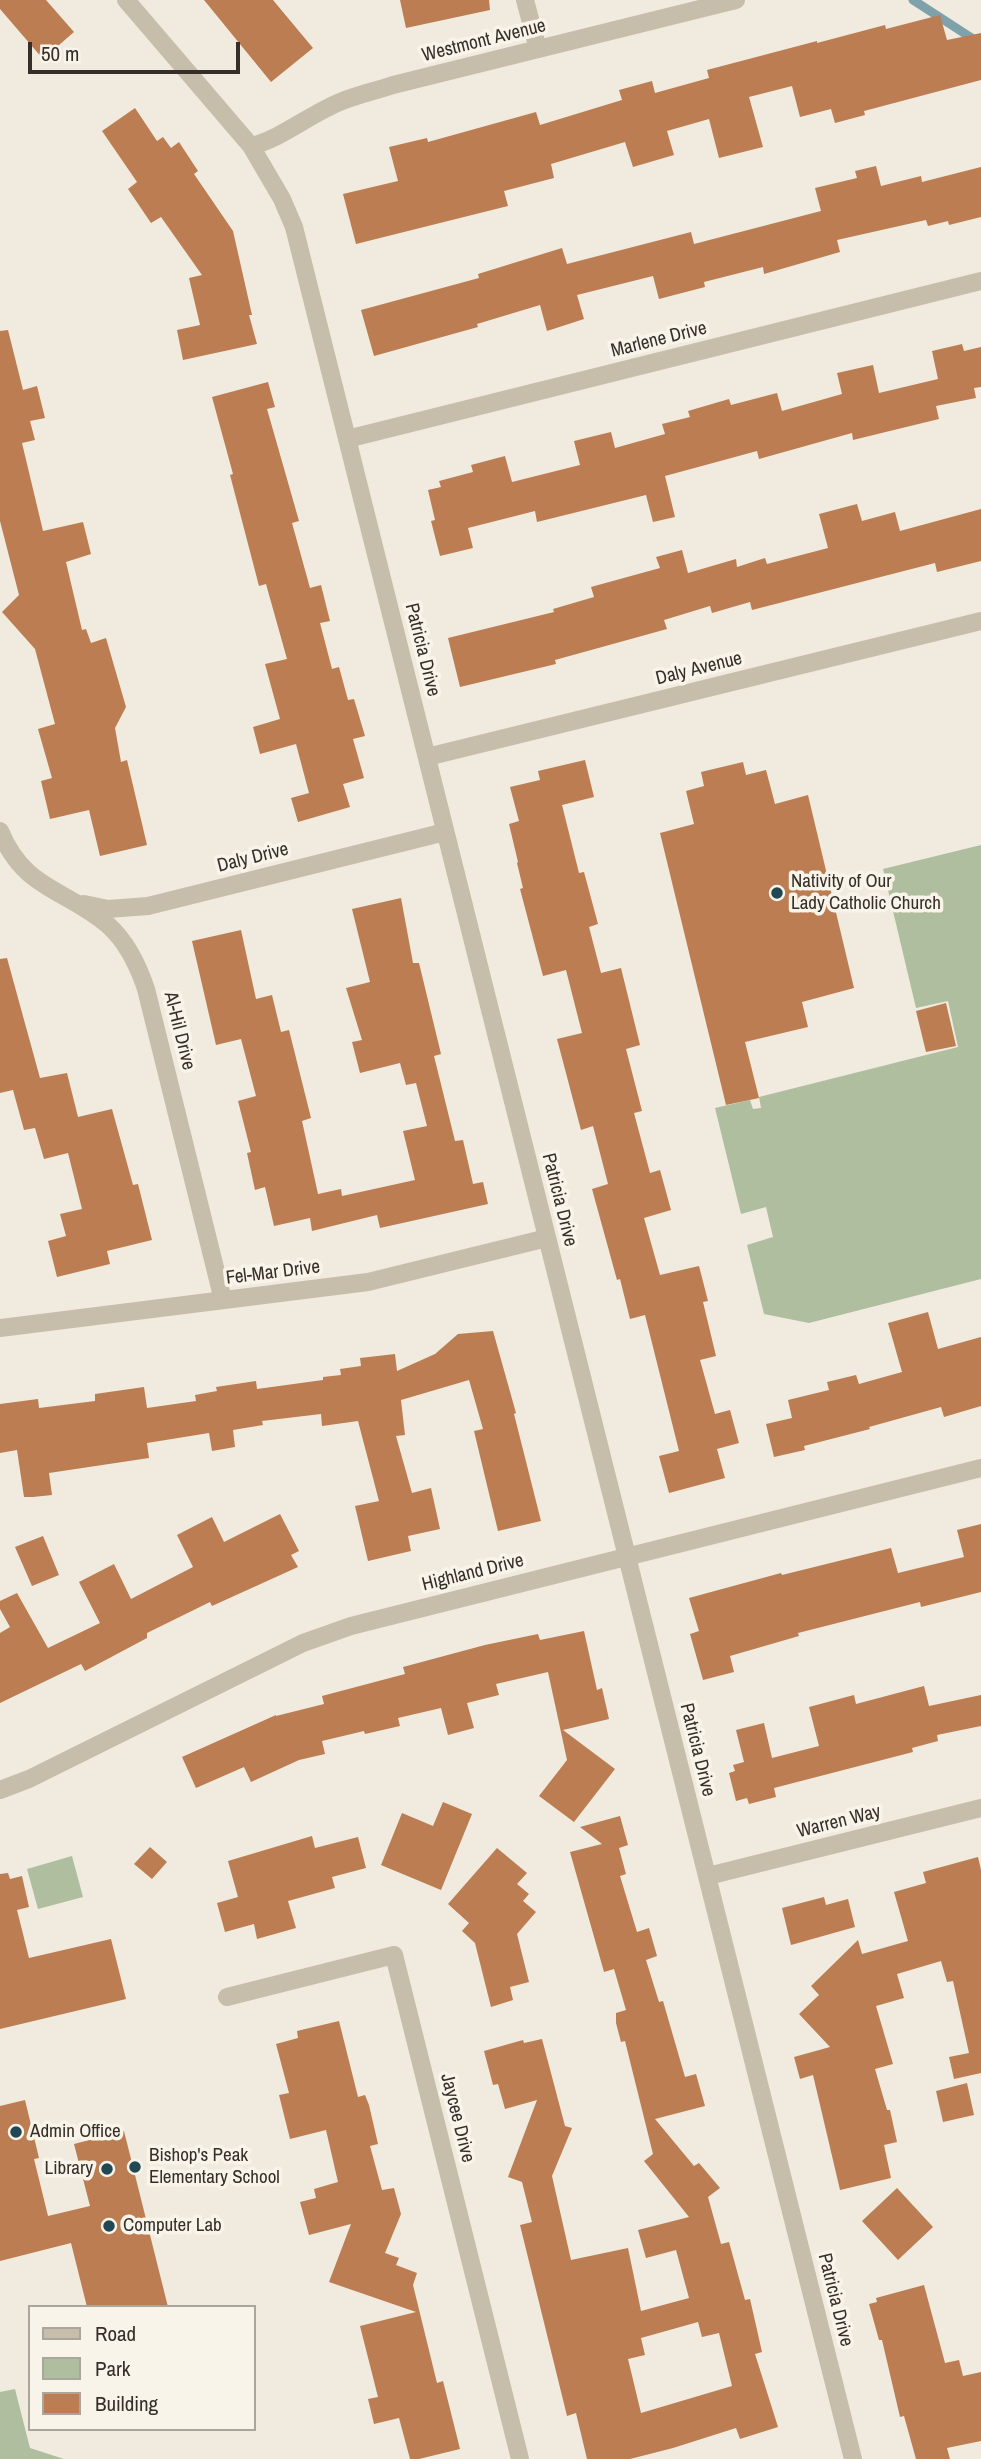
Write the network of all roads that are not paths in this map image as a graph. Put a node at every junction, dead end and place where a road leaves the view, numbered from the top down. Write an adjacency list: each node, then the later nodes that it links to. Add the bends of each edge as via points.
1 (126, 0): 5 (street, Patricia Drive)
2 (525, 0): 4 (street)
3 (736, 0): 4 (street, Westmont Avenue)
4 (538, 49): 5 (street, Westmont Avenue, via 340,102 265,143)
5 (251, 146): 7 (street, Patricia Drive, via 294,227)
6 (981, 281): 7 (street, Marlene Drive)
7 (347, 439): 9 (street, Patricia Drive)
8 (981, 621): 9 (street, Daly Avenue)
9 (427, 757): 11 (street, Patricia Drive)
10 (0, 831): 12 (street, Al-Hil Drive, via 8,849 34,880)
11 (445, 832): 12 (street, Daly Drive, via 148,906 108,909); 13 (street, Patricia Drive)
12 (69, 900): 14 (street, Al-Hil Drive, via 110,927 138,966)
13 (547, 1238): 14 (street, Fel-Mar Drive, via 369,1282); 17 (street, Patricia Drive)
14 (223, 1300): 15 (street, Fel-Mar Drive)
15 (0, 1328)
16 (981, 1468): 17 (street, Highland Drive)
17 (626, 1557): 18 (street, Highland Drive, via 351,1626 303,1643); 20 (street, Patricia Drive)
18 (0, 1790)
19 (981, 1808): 20 (street, Warren Way)
20 (708, 1876): 23 (street, Patricia Drive)
21 (227, 1997): 22 (street, Jaycee Drive, via 394,1955)
22 (520, 2459)
23 (853, 2459)

